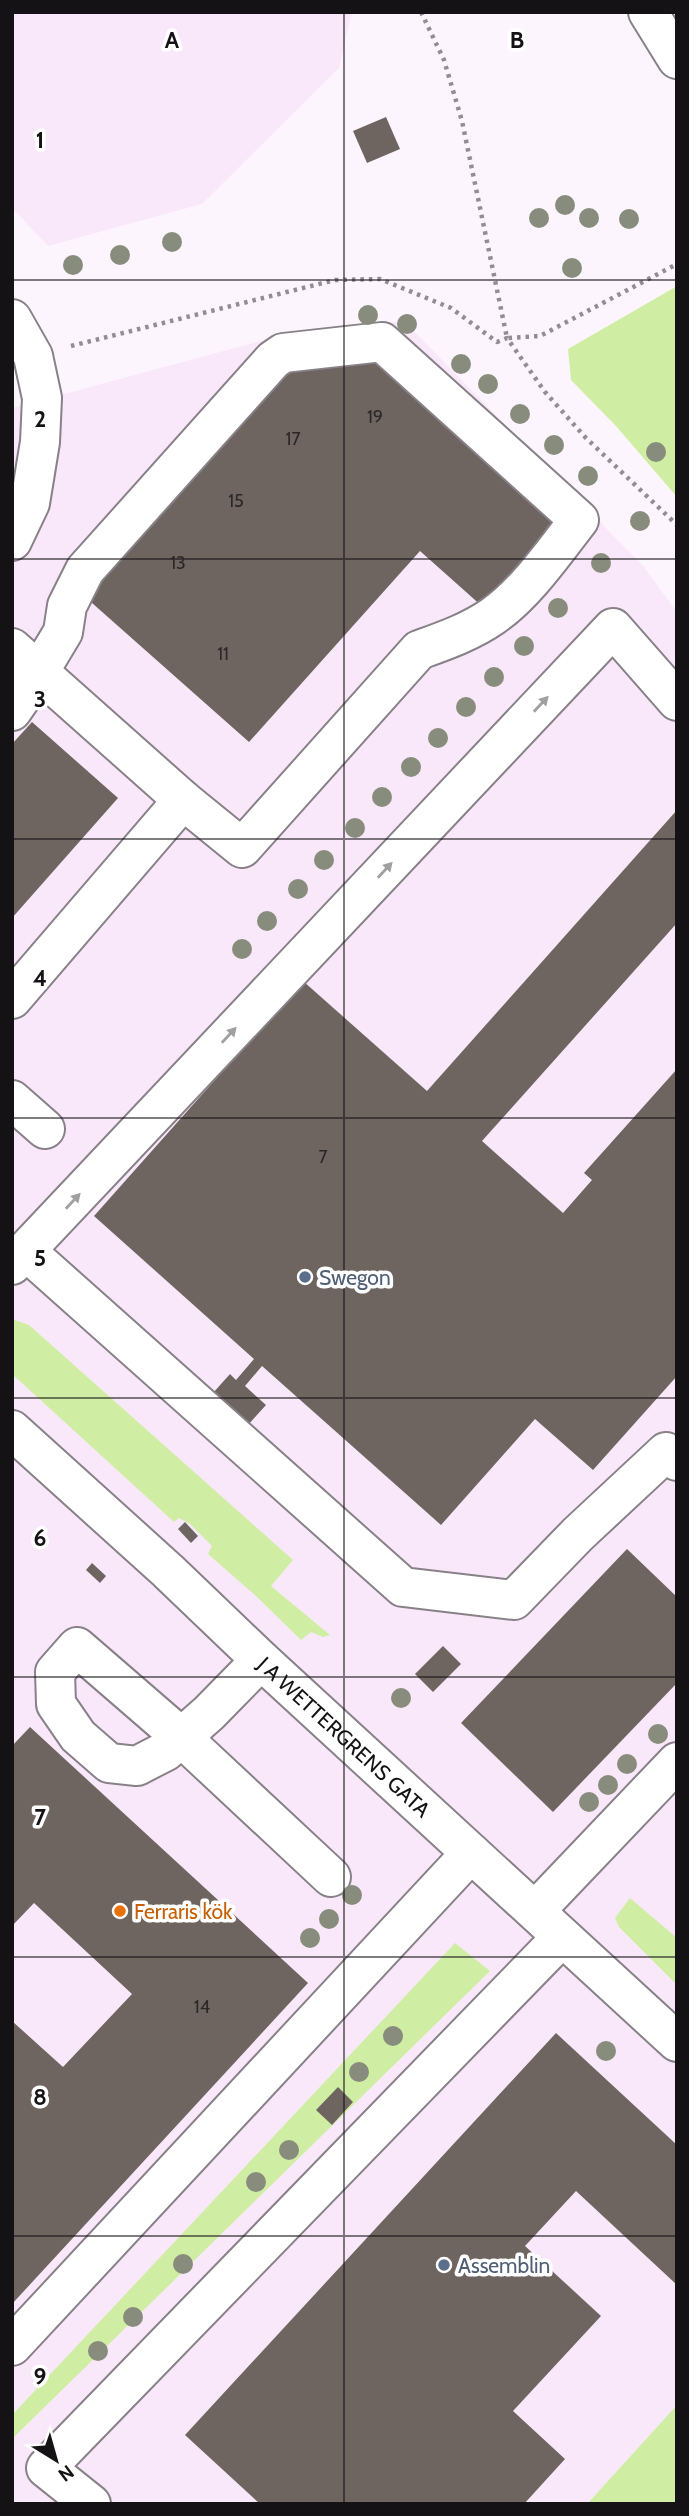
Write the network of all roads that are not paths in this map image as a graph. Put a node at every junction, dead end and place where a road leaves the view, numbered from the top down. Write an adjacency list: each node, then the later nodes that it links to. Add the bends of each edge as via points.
1 (648, 12): 4 (street)
2 (658, 12): 3 (street)
3 (677, 47)
4 (677, 59)
5 (12, 319): 6 (street, via 33,356 42,398 30,503)
6 (12, 541)
7 (26, 660): 9 (street); 10 (street); 10 (street, via 63,632 67,606 85,570 283,353 382,342 579,520 533,579 494,616 419,650 242,848)
8 (677, 701): 14 (street, one-way to 8, via 613,628)
9 (12, 711)
10 (183, 800): 11 (street)
11 (12, 999)
12 (12, 1100): 13 (street)
13 (45, 1129)
14 (19, 1258): 16 (street, via 402,1587 514,1600 666,1452)
15 (12, 1430): 17 (street, J A WETTERGRENS GATA)
16 (677, 1461)
17 (261, 1660): 19 (street, J A WETTERGRENS GATA); 20 (street, via 181,1737)
18 (677, 1762): 21 (street)
19 (471, 1853): 21 (street, J A WETTERGRENS GATA); 23 (street)
20 (331, 1877)
21 (548, 1924): 22 (street, J A WETTERGRENS GATA); 24 (street, via 46,2468)
22 (677, 2042)
23 (12, 2346)
24 (91, 2504)

